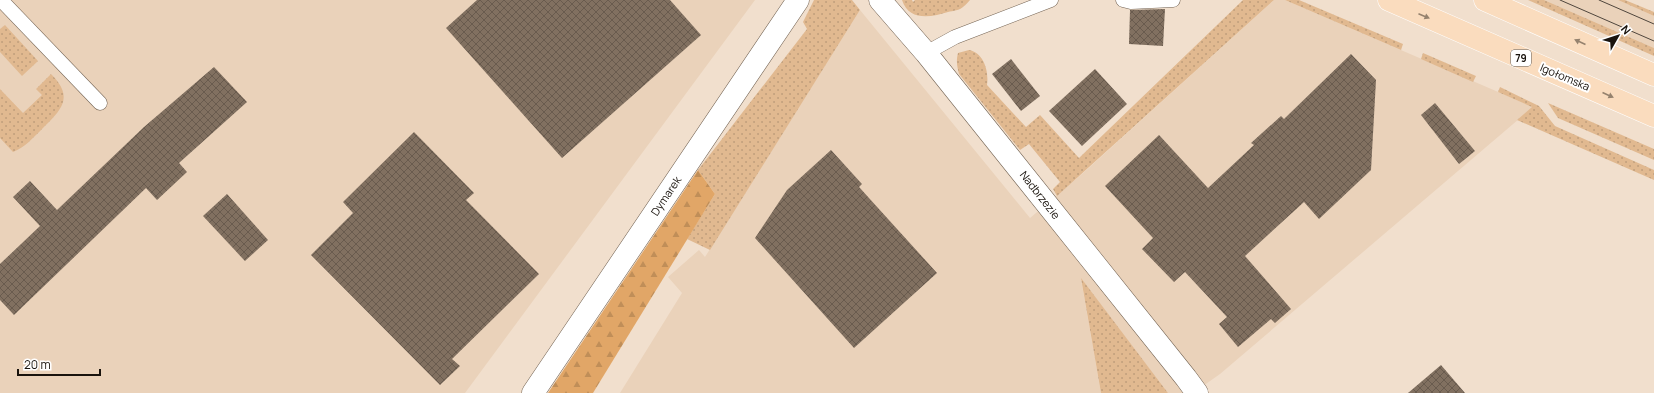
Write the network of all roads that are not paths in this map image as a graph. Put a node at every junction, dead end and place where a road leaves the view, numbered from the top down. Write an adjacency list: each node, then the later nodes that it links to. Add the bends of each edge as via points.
1 (1, 0): 11 (lane)
2 (798, 0): 13 (street, Dymarek)
3 (880, 0): 9 (street, Nadbrzezie)
4 (1051, 0): 9 (lane, via 954,37)
5 (1123, 0): 6 (lane)
6 (1173, 0)
7 (1389, 0): 12 (main road, Igołomska / 79, one-way to 12)
8 (1484, 0): 10 (main road, one-way to 8)
9 (926, 53): 14 (street, Nadbrzezie)
10 (1654, 75)
11 (100, 103)
12 (1654, 116)
13 (533, 393)
14 (1197, 393)

